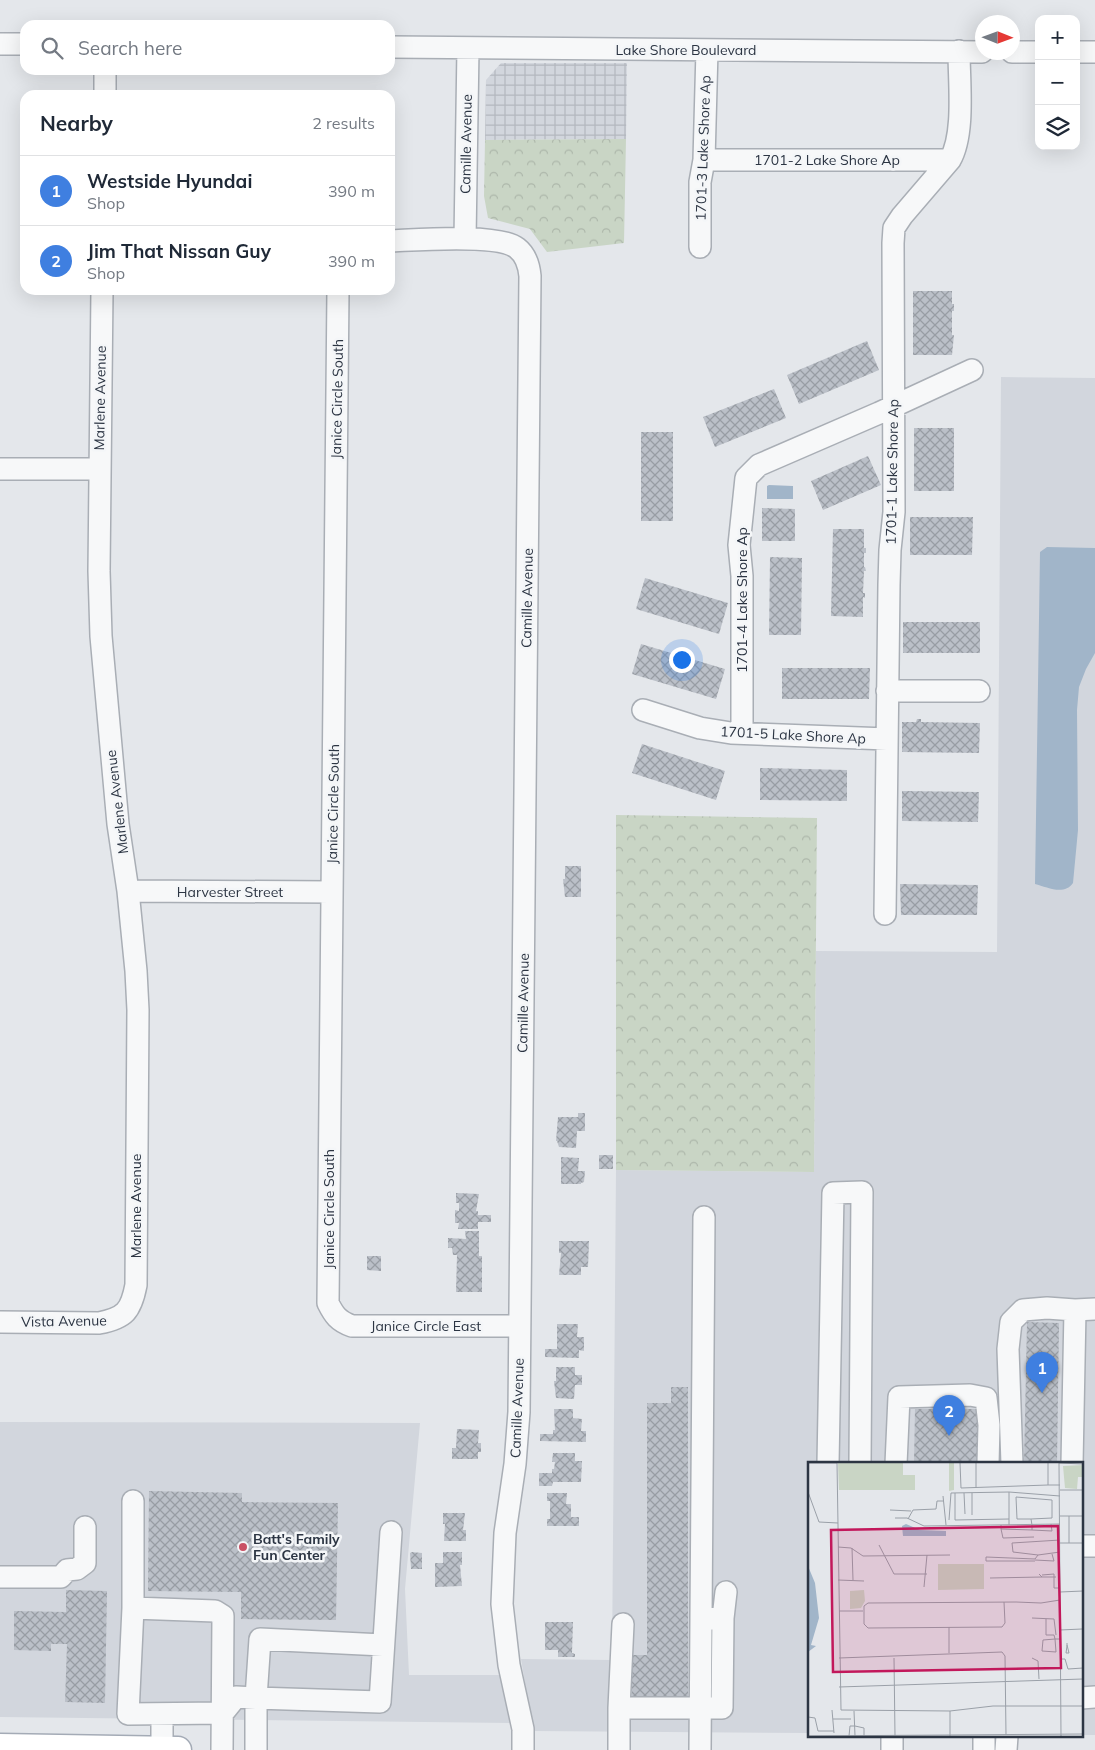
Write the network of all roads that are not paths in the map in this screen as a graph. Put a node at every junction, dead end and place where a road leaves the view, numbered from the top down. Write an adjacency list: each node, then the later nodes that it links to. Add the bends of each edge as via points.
1 (0, 44): 2 (street)
2 (20, 44)
3 (395, 47): 4 (street, Lake Shore Boulevard)
4 (468, 48): 5 (street, Lake Shore Boulevard); 16 (street, Camille Avenue)
5 (706, 50): 6 (street, Lake Shore Boulevard); 14 (street, 1701-3 Lake Shore Ap)
6 (959, 51): 7 (street, Lake Shore Boulevard); 15 (street, 1701-1 Lake Shore Ap, via 959,133 956,151)
7 (975, 52)
8 (1020, 52): 9 (street)
9 (1035, 52)
10 (1080, 52): 11 (street)
11 (1095, 52)
12 (106, 75): 13 (street)
13 (105, 90)
14 (704, 160): 15 (street, 1701-2 Lake Shore Ap); 18 (street, 1701-3 Lake Shore Ap, via 700,182)
15 (950, 160): 22 (street, 1701-1 Lake Shore Ap, via 894,228)
16 (465, 239): 17 (street); 38 (street, Camille Avenue, via 506,242 517,248 524,255 530,276)
17 (395, 241)
18 (700, 247)
19 (102, 295): 24 (street, Marlene Avenue)
20 (338, 295): 31 (street, Janice Circle South)
21 (972, 370): 22 (street, 1701-4 Lake Shore Ap)
22 (894, 406): 25 (street, 1701-1 Lake Shore Ap, via 894,512 890,550); 28 (street, 1701-4 Lake Shore Ap, via 759,465 746,478 739,545 742,576)
23 (0, 469): 24 (street)
24 (99, 469): 30 (street, Marlene Avenue, via 101,636 112,770)
25 (887, 691): 26 (street); 29 (street, 1701-1 Lake Shore Ap)
26 (979, 691)
27 (643, 710): 28 (street, 1701-5 Lake Shore Ap, via 700,728)
28 (742, 733): 29 (street, 1701-5 Lake Shore Ap)
29 (887, 739): 32 (street, 1701-1 Lake Shore Ap)
30 (128, 891): 31 (street, Harvester Street); 35 (street, Marlene Avenue, via 138,1010 136,1285)
31 (332, 892): 36 (street, Janice Circle South, via 328,1303)
32 (885, 914)
33 (704, 1218): 54 (street)
34 (1085, 1309): 43 (street, via 1023,1310 1011,1322 1008,1349); 44 (street)
35 (126, 1312): 37 (street, Vista Avenue, via 115,1320 99,1322)
36 (335, 1316): 38 (street, Janice Circle East, via 352,1326)
37 (0, 1322)
38 (519, 1326): 70 (street, Camille Avenue, via 519,1412 504,1543 502,1604 509,1665 523,1729)
39 (828, 1462): 40 (street, via 833,1193 862,1192)
40 (860, 1462)
41 (896, 1462): 42 (street, via 899,1397 970,1395 986,1398)
42 (988, 1462)
43 (1012, 1462)
44 (1072, 1462)
45 (133, 1502): 52 (street)
46 (85, 1528): 50 (street, via 85,1563 77,1569 67,1570 61,1577)
47 (391, 1532): 56 (street)
48 (1082, 1546): 49 (street)
49 (1095, 1546)
50 (0, 1577)
51 (726, 1592): 53 (street)
52 (133, 1608): 62 (street, via 215,1611 223,1616); 63 (street, via 128,1714)
53 (723, 1618): 54 (street); 61 (street, via 722,1708)
54 (701, 1619): 61 (street)
55 (622, 1624): 60 (street)
56 (383, 1645): 57 (street, via 380,1702); 57 (street, via 260,1639)
57 (256, 1698): 62 (street, via 236,1698); 69 (street)
58 (1082, 1698): 59 (street)
59 (1095, 1698)
60 (619, 1708): 61 (street); 71 (street)
61 (701, 1708): 72 (street)
62 (223, 1713): 63 (street); 68 (street)
63 (162, 1714): 66 (street)
64 (0, 1747): 65 (main road)
65 (74, 1749): 66 (main road)
66 (162, 1750): 67 (main road)
67 (178, 1750)
68 (222, 1750)
69 (256, 1750)
70 (522, 1750)
71 (619, 1750)
72 (700, 1750)

